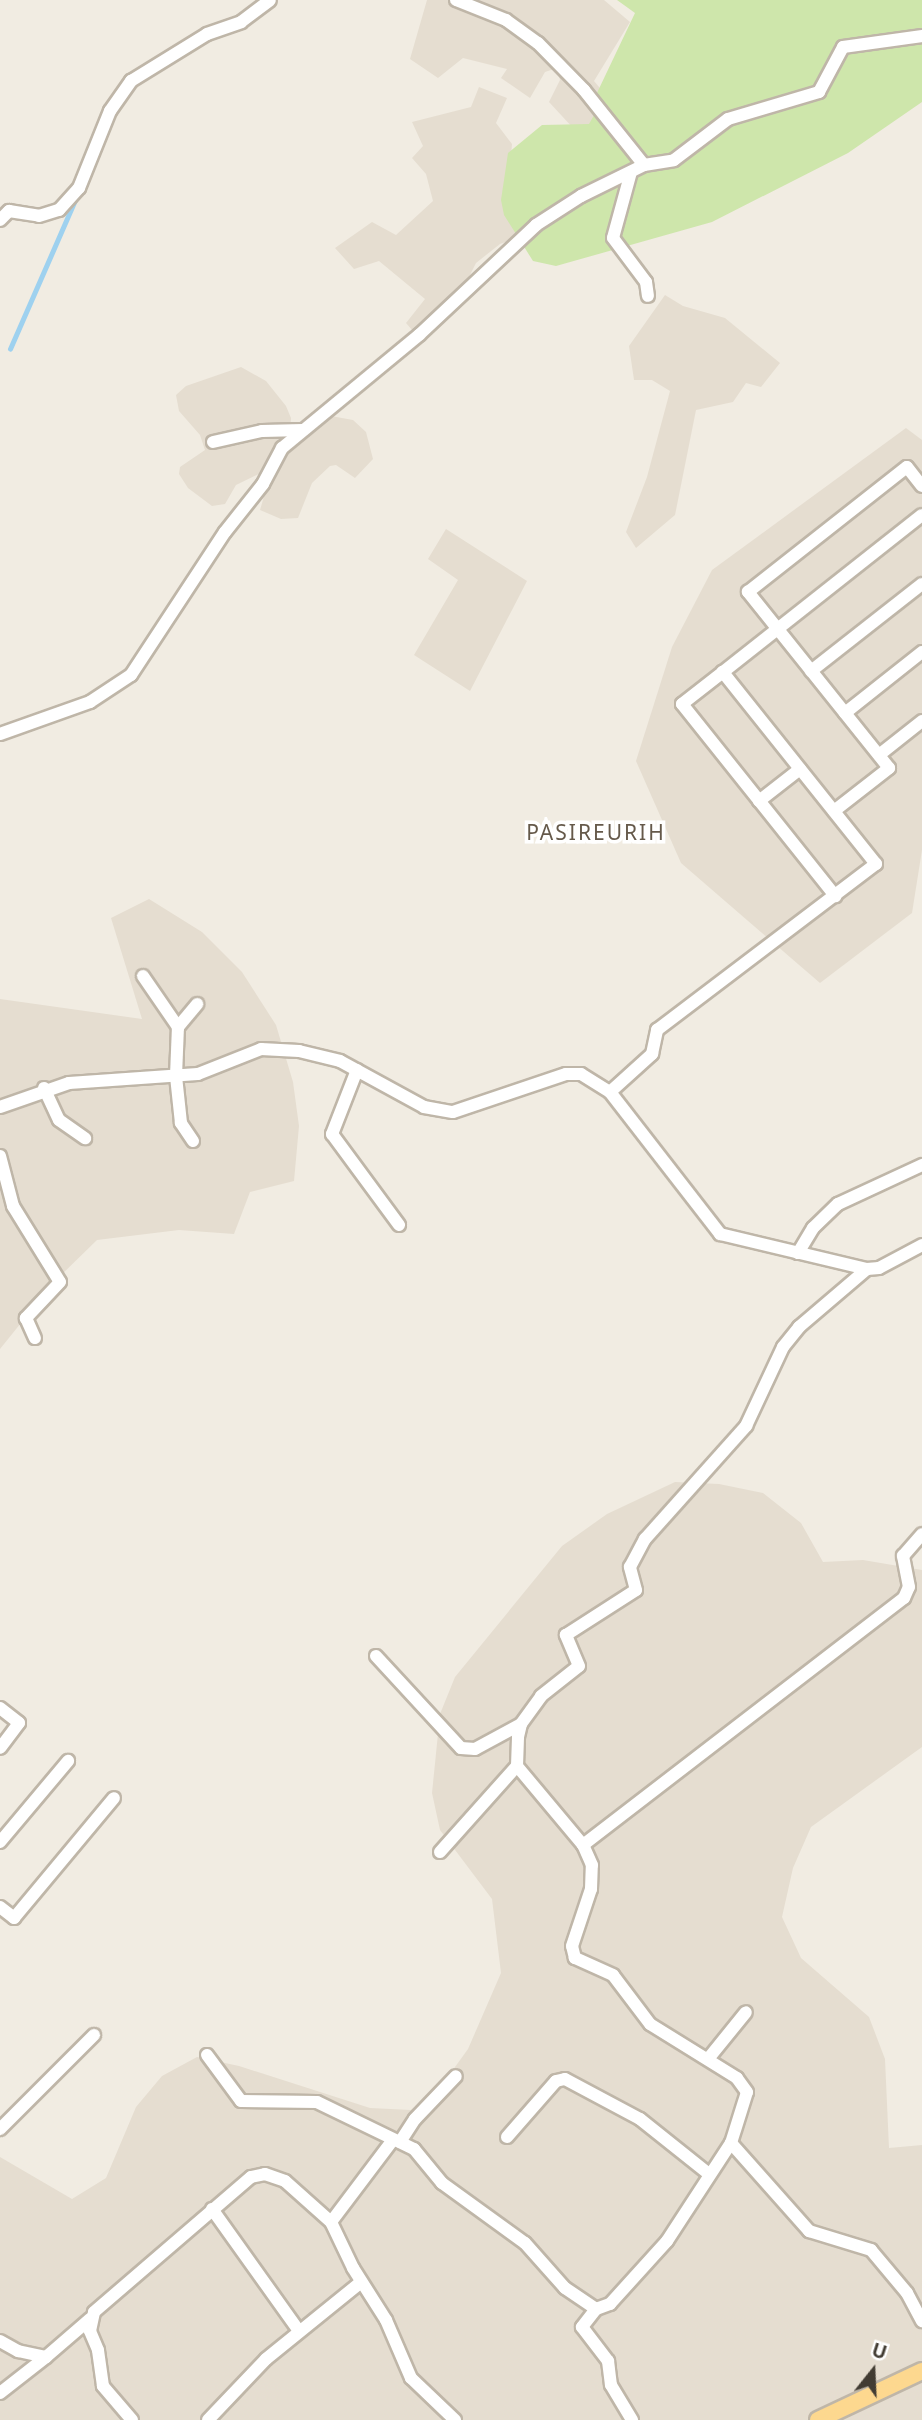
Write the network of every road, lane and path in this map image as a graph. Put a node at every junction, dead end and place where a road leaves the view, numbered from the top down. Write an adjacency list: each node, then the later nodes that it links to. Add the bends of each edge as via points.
1 (270, 0): 6 (street, via 241,22 207,34 131,81 110,111 79,188 59,210 39,216 9,211)
2 (456, 0): 4 (street, via 506,20 538,43 584,90)
3 (922, 36): 4 (street, via 843,47 819,92 728,119 674,160)
4 (644, 165): 5 (street)
5 (631, 172): 7 (street, via 612,238 646,282); 8 (street, via 580,196 536,225 419,335)
6 (0, 220)
7 (648, 296)
8 (303, 430): 9 (street, via 262,431); 19 (street, via 282,448 263,484 225,532 131,675 90,702)
9 (213, 442)
10 (922, 486): 13 (street, via 907,467 748,592)
11 (922, 515): 13 (street)
12 (922, 584): 15 (street)
13 (778, 629): 15 (street); 16 (street)
14 (922, 652): 17 (street)
15 (811, 671): 17 (street)
16 (723, 672): 21 (street); 22 (street, via 682,704)
17 (845, 713): 20 (street)
18 (922, 721): 20 (street)
19 (0, 734)
20 (879, 755): 23 (street, via 889,768)
21 (800, 769): 22 (street); 23 (street)
22 (759, 801): 24 (street)
23 (834, 811): 24 (street, via 876,864)
24 (835, 896): 31 (street, via 657,1030 652,1054)
25 (143, 976): 27 (street)
26 (197, 1004): 27 (street)
27 (178, 1027): 29 (street)
28 (357, 1070): 29 (street, via 319,1055 278,1048 247,1052 198,1074); 31 (street, via 425,1107 453,1112 566,1074 581,1074); 37 (street, via 332,1134)
29 (176, 1076): 30 (street, via 118,1077); 34 (street, via 181,1123)
30 (44, 1088): 32 (street); 33 (street, via 60,1120)
31 (610, 1092): 39 (street, via 711,1226 732,1240)
32 (0, 1107)
33 (85, 1139)
34 (193, 1141)
35 (0, 1156): 41 (street, via 13,1206 60,1282 26,1318)
36 (922, 1165): 39 (street, via 838,1204 813,1228)
37 (399, 1225)
38 (922, 1245): 40 (street, via 879,1268)
39 (798, 1253): 40 (street)
40 (867, 1269): 45 (street, via 799,1327 783,1347 746,1426 678,1497 634,1556 630,1567 636,1590 566,1635 579,1666 541,1696)
41 (35, 1338)
42 (922, 1534): 51 (street, via 903,1556 909,1587 904,1598)
43 (376, 1656): 45 (street, via 461,1748 475,1749)
44 (0, 1708): 46 (street, via 19,1723)
45 (521, 1724): 48 (street)
46 (0, 1748)
47 (68, 1761): 50 (street)
48 (517, 1766): 51 (street); 52 (street)
49 (114, 1798): 53 (street, via 14,1918)
50 (0, 1842)
51 (583, 1845): 57 (street, via 592,1865 591,1889 572,1945 575,1958 613,1975 650,2024)
52 (440, 1852)
53 (0, 1907)
54 (746, 2012): 57 (street)
55 (94, 2035): 59 (street)
56 (207, 2055): 61 (street, via 241,2101 317,2102)
57 (708, 2059): 62 (street, via 737,2078 747,2092)
58 (456, 2076): 61 (street)
59 (0, 2129)
60 (507, 2137): 63 (street, via 556,2081 565,2079 653,2127)
61 (396, 2142): 65 (street); 67 (street, via 414,2149 442,2183 524,2244 583,2304)
62 (731, 2143): 63 (street); 69 (street, via 809,2231 872,2250 907,2293)
63 (709, 2174): 67 (street, via 667,2241 610,2304)
64 (212, 2209): 65 (street, via 251,2177 265,2174 285,2181); 68 (street); 70 (street)
65 (331, 2222): 66 (street)
66 (361, 2282): 70 (street); 77 (street, via 386,2320 416,2386)
67 (596, 2309): 78 (street, via 582,2327 608,2361 611,2385)
68 (90, 2319): 72 (street); 75 (street, via 103,2386)
69 (922, 2321)
70 (299, 2331): 76 (street)
71 (0, 2341): 72 (street, via 18,2351)
72 (47, 2357): 74 (street)
73 (922, 2371): 79 (main road)
74 (0, 2393)
75 (132, 2420)
76 (208, 2420)
77 (454, 2420)
78 (632, 2420)
79 (818, 2420)

